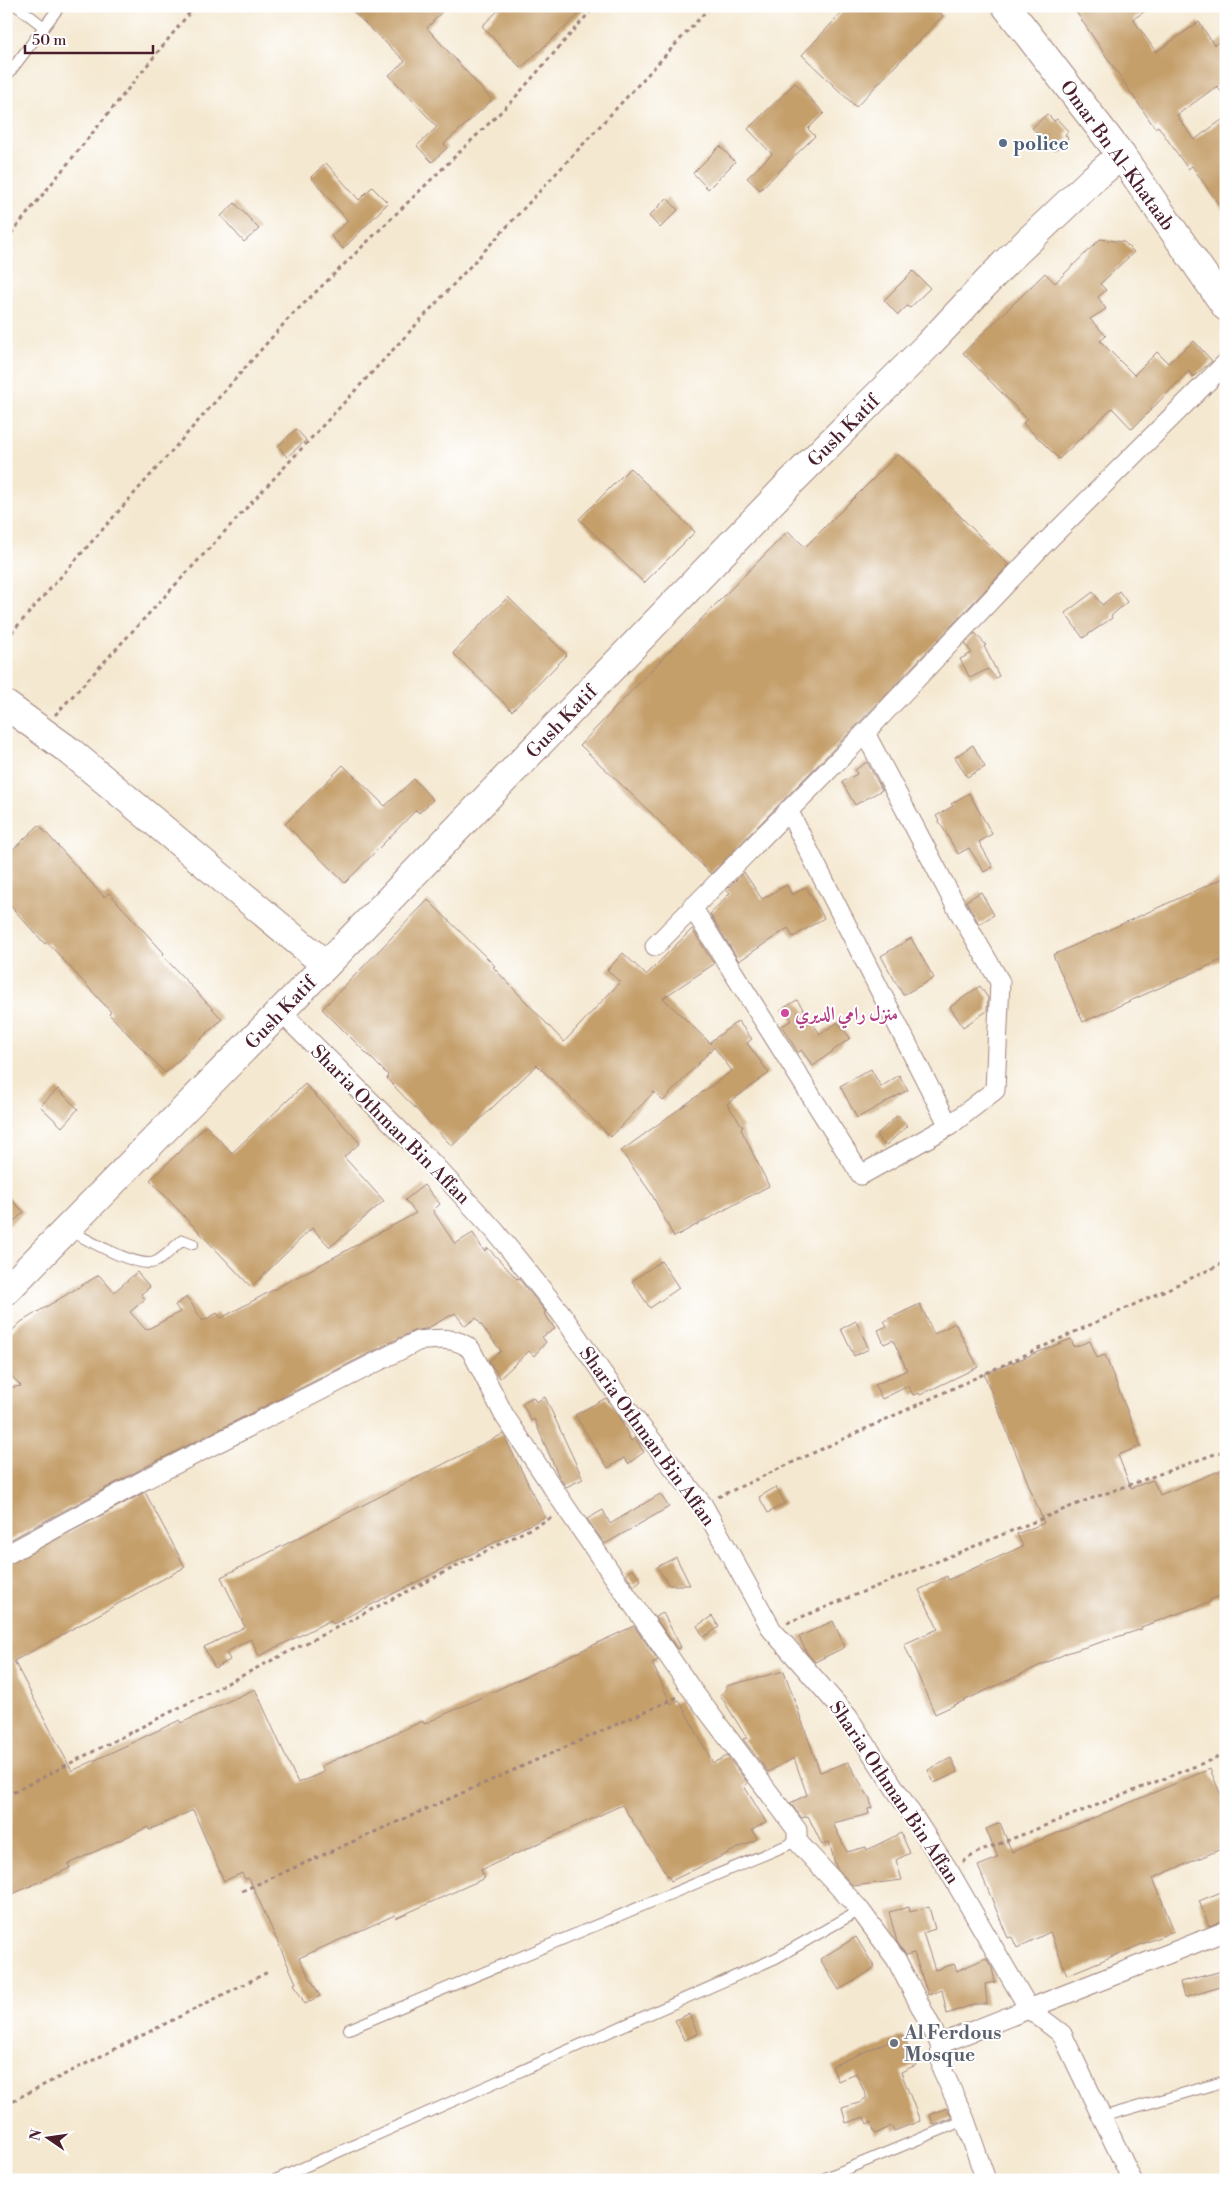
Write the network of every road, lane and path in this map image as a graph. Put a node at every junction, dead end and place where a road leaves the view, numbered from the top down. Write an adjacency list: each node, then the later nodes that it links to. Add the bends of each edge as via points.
1 (17, 6): 7 (lane)
2 (60, 6): 7 (lane)
3 (195, 6): 10 (path)
4 (595, 6): 13 (path, via 514,100 288,319)
5 (711, 6): 15 (path)
6 (1006, 6): 9 (main road, Omar Bn Al-Khataab)
7 (44, 27): 8 (lane)
8 (6, 77)
9 (1121, 155): 11 (main road, Omar Bn Al-Khataab); 20 (main road, Gush Katif, via 1006,263 791,482)
10 (6, 240)
11 (1226, 307)
12 (1226, 363): 16 (street, via 1042,546)
13 (6, 639)
14 (6, 705): 15 (main road)
15 (41, 730): 20 (main road)
16 (865, 732): 17 (street); 22 (street, via 957,908 1000,982 995,1090)
17 (788, 810): 18 (street); 22 (street)
18 (692, 907): 19 (street); 22 (street, via 861,1175)
19 (655, 946)
20 (326, 965): 21 (main road, Gush Katif)
21 (280, 1011): 23 (main road, Gush Katif); 28 (street, Sharia Othman Bin Affan, via 434,1165 494,1230 560,1312 630,1413)
22 (949, 1126)
23 (68, 1229): 24 (lane, via 110,1252 144,1263 155,1262 182,1240); 26 (main road, Gush Katif)
24 (192, 1244)
25 (1226, 1262): 28 (path)
26 (6, 1291)
27 (1226, 1450): 31 (path, via 1082,1502)
28 (703, 1504): 31 (street, Sharia Othman Bin Affan)
29 (567, 1510): 30 (street, via 504,1415 471,1350 466,1345 442,1338 418,1341 146,1479); 32 (street); 34 (path)
30 (6, 1555)
31 (772, 1630): 36 (street, Sharia Othman Bin Affan, via 848,1716)
32 (692, 1690): 35 (street, via 797,1830); 37 (path)
33 (1226, 1754): 36 (path, via 976,1853)
34 (6, 1796)
35 (797, 1841): 38 (street); 42 (lane)
36 (949, 1870): 41 (street, Sharia Othman Bin Affan)
37 (242, 1891)
38 (860, 1910): 43 (street, via 896,1959); 48 (lane, via 776,1958)
39 (1226, 1931): 41 (street)
40 (268, 1972): 45 (path)
41 (1029, 2009): 43 (street); 46 (street, Sharia Othman Bin Affan, via 1062,2034)
42 (349, 2029)
43 (940, 2044): 47 (street, via 942,2069)
44 (1226, 2080): 46 (lane)
45 (6, 2104)
46 (1102, 2117): 51 (street, Sharia Othman Bin Affan)
47 (965, 2120): 49 (lane); 50 (street)
48 (275, 2180)
49 (820, 2180)
50 (986, 2180)
51 (1132, 2180)

